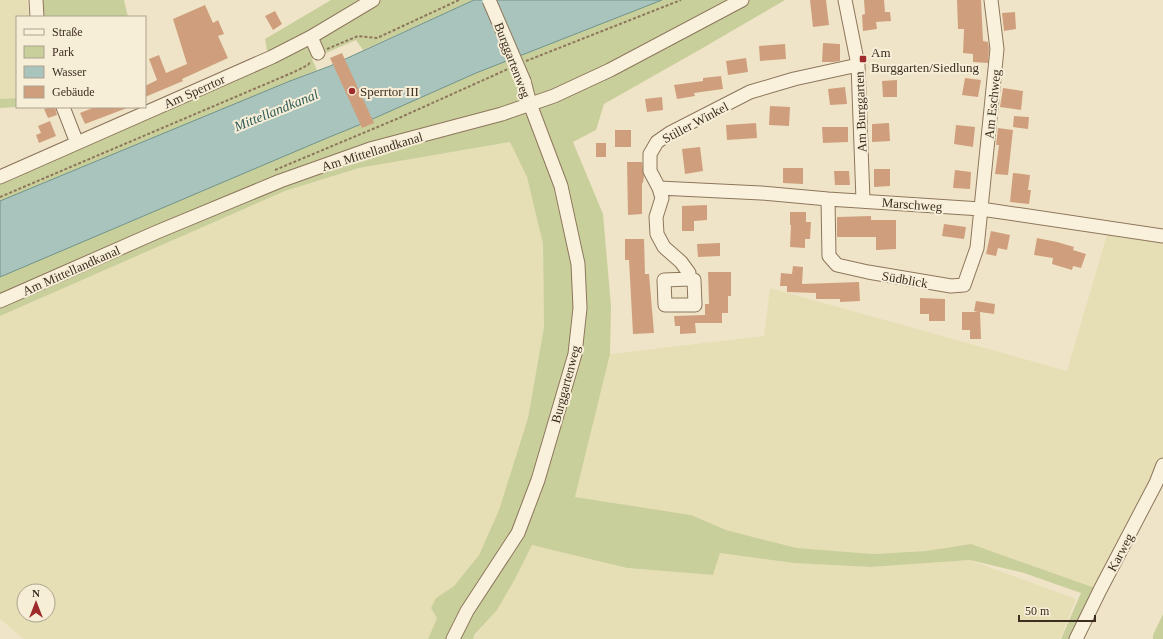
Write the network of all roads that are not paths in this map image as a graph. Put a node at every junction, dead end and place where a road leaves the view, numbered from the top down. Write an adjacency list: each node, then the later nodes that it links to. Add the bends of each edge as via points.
1 (36, 0): 7 (street)
2 (373, 0): 8 (street, Am Sperrtor)
3 (489, 0): 11 (street, Burggartenweg, bridge, via 524,82)
4 (742, 0): 11 (street, Am Mittellandkanal, via 610,70 554,96)
5 (845, 0): 10 (street, Am Burggarten)
6 (991, 0): 18 (street, Am Eschweg, via 997,49)
7 (38, 16)
8 (311, 37): 9 (street); 13 (street, Am Sperrtor, via 272,57)
9 (318, 53)
10 (858, 65): 15 (street, Stiller Winkel, via 750,92 670,133 657,142 650,154 650,171); 17 (street, Am Burggarten)
11 (530, 104): 21 (street, Am Mittellandkanal, via 502,114 370,149 280,181); 23 (street, Burggartenweg, via 561,186 578,264 580,308 575,354 538,480 518,533 466,611)
12 (63, 108): 13 (street)
13 (76, 143): 14 (street, Am Sperrtor)
14 (0, 177)
15 (659, 188): 16 (street, Marschweg); 20 (street, Stiller Winkel, via 662,198 656,217 657,234 664,247 689,273)
16 (828, 199): 17 (street, Marschweg); 18 (street, Südblick, via 828,256 837,265 951,286 964,285 977,248)
17 (863, 200): 18 (street, Marschweg)
18 (981, 209): 19 (street, Marschweg)
19 (1163, 236)
20 (689, 279)
21 (0, 301)
22 (1163, 465): 24 (street, Karweg)
23 (453, 639)
24 (1076, 639)

